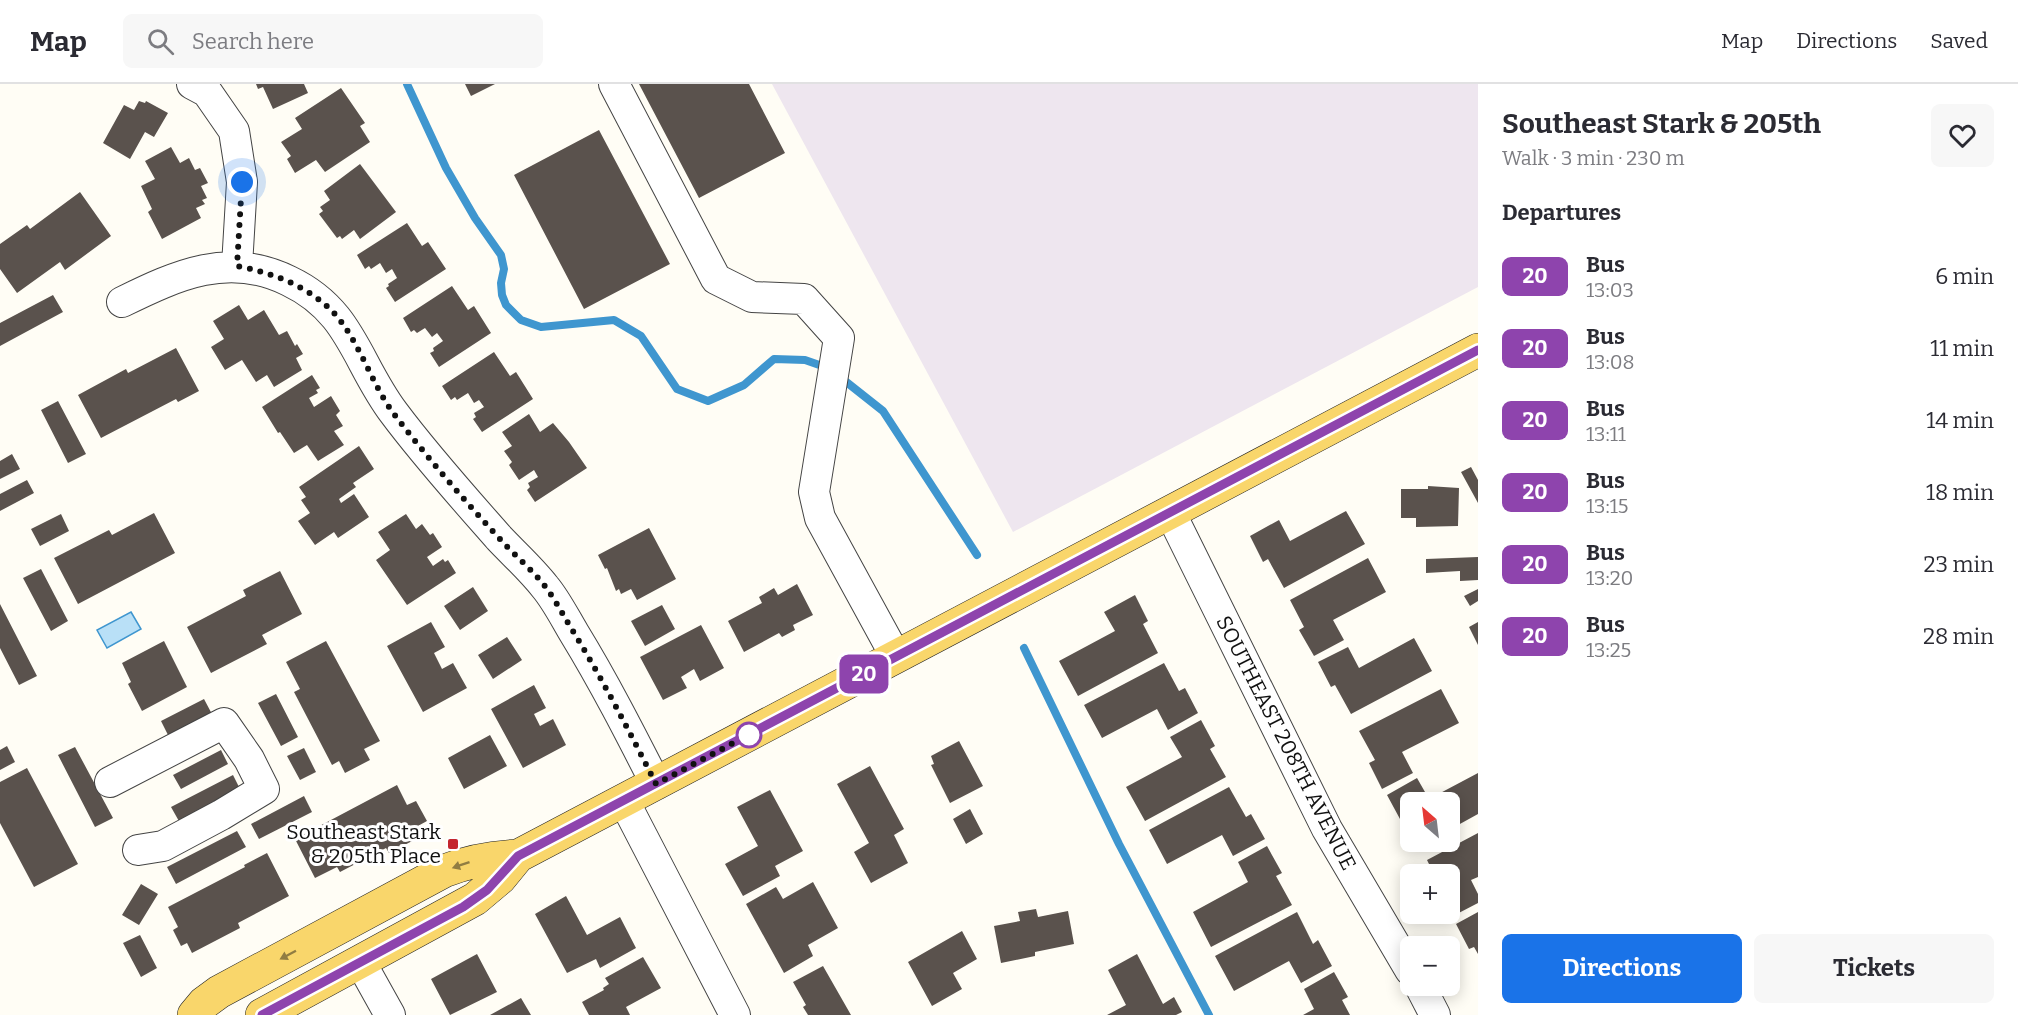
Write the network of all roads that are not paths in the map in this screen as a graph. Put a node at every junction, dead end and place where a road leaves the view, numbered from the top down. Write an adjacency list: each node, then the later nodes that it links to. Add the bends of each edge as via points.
1 (192, 84): 3 (street, via 207,92 234,131 242,182)
2 (614, 84): 7 (street, via 716,279 752,297 804,299 839,338 814,492 820,518)
3 (237, 266): 4 (street, via 180,276); 9 (street, via 289,280 332,311 347,330 393,412 546,588 591,662)
4 (122, 302)
5 (1478, 350): 6 (main road)
6 (1170, 512): 7 (main road); 13 (street, SOUTHEAST 208TH AVENUE, via 1327,830)
7 (896, 657): 9 (main road)
8 (110, 782): 11 (street, via 224,723 264,789 163,846)
9 (656, 784): 10 (main road)
10 (624, 801): 12 (main road); 19 (street)
11 (138, 850)
12 (518, 856): 14 (main road, via 475,899); 16 (main road, one-way to 16, via 490,858 444,871 219,992)
13 (1400, 953)
14 (361, 963): 17 (main road); 18 (street)
15 (1425, 996): 20 (street)
16 (195, 1015)
17 (262, 1015)
18 (390, 1015)
19 (735, 1015)
20 (1435, 1015)

